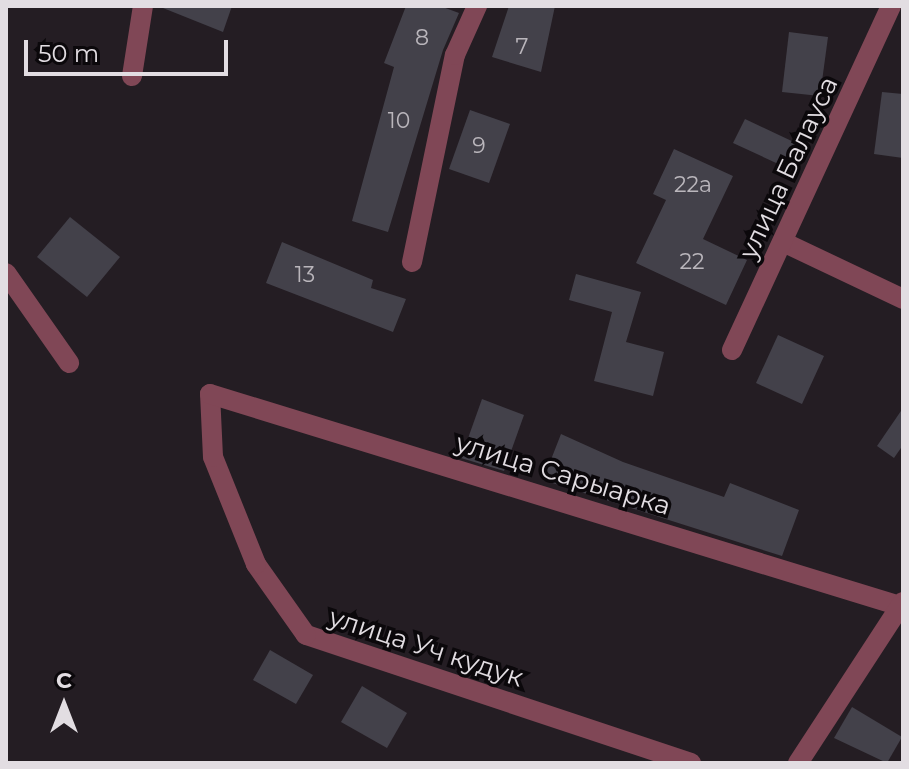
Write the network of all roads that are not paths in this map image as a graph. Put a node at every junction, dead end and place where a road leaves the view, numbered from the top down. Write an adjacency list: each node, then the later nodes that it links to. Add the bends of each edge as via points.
1 (143, 6): 4 (street)
2 (477, 6): 6 (street, via 455,55)
3 (891, 6): 5 (street, улица Балауса)
4 (132, 76)
5 (783, 242): 8 (street); 9 (street, улица Балауса)
6 (412, 262)
7 (6, 273): 10 (street)
8 (903, 299)
9 (732, 350)
10 (69, 363)
11 (210, 394): 12 (street, улица Сарыарка); 13 (street, улица Уч кудук, via 213,457 256,564 306,635)
12 (902, 604): 14 (street)
13 (691, 763)
14 (798, 763)

